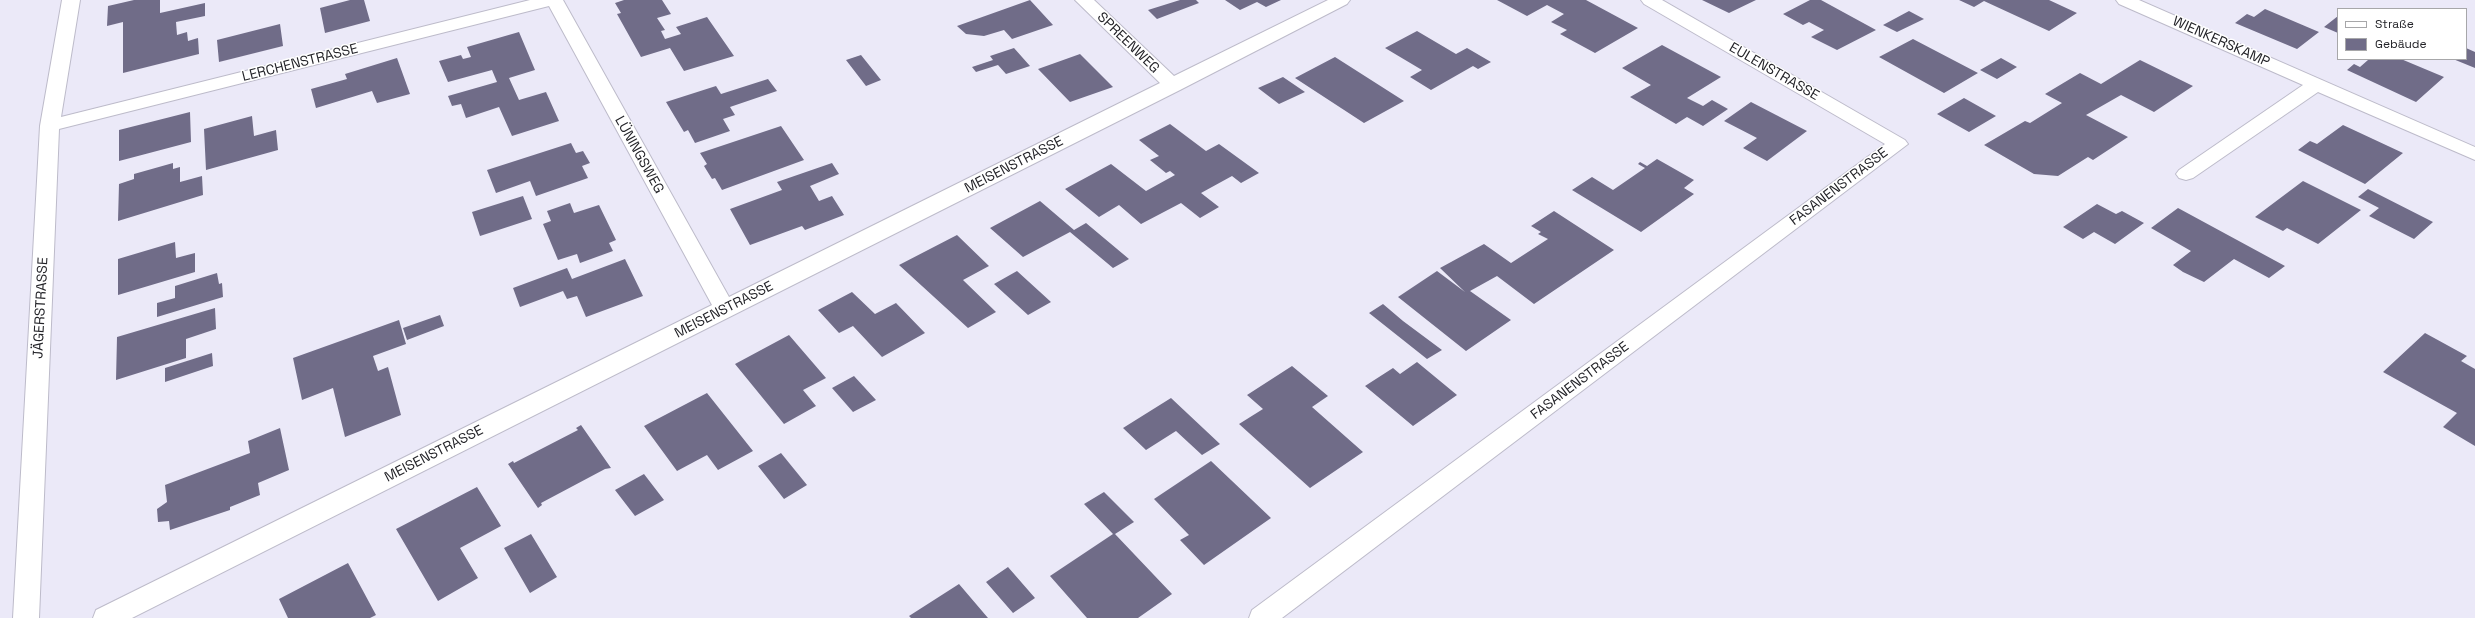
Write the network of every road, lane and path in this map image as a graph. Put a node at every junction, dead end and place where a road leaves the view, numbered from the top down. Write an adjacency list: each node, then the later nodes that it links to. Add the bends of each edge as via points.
1 (71, 0): 9 (street, JÄGERSTRASSE)
2 (552, 0): 9 (street, LERCHENSTRASSE); 13 (street, LÜNINGSWEG)
3 (1084, 0): 8 (street, SPREENWEG)
4 (1341, 0): 8 (street, MEISENSTRASSE)
5 (1650, 0): 10 (street, EULENSTRASSE)
6 (2125, 0): 7 (street, WIENKERSKAMP)
7 (2317, 84): 11 (street, WIENKERSKAMP); 12 (street)
8 (1173, 86): 13 (street, MEISENSTRASSE)
9 (50, 126): 14 (street, JÄGERSTRASSE)
10 (1898, 144): 16 (street, FASANENSTRASSE)
11 (2475, 154)
12 (2186, 174)
13 (725, 309): 15 (street, MEISENSTRASSE)
14 (26, 618)
15 (106, 618)
16 (1262, 618)

